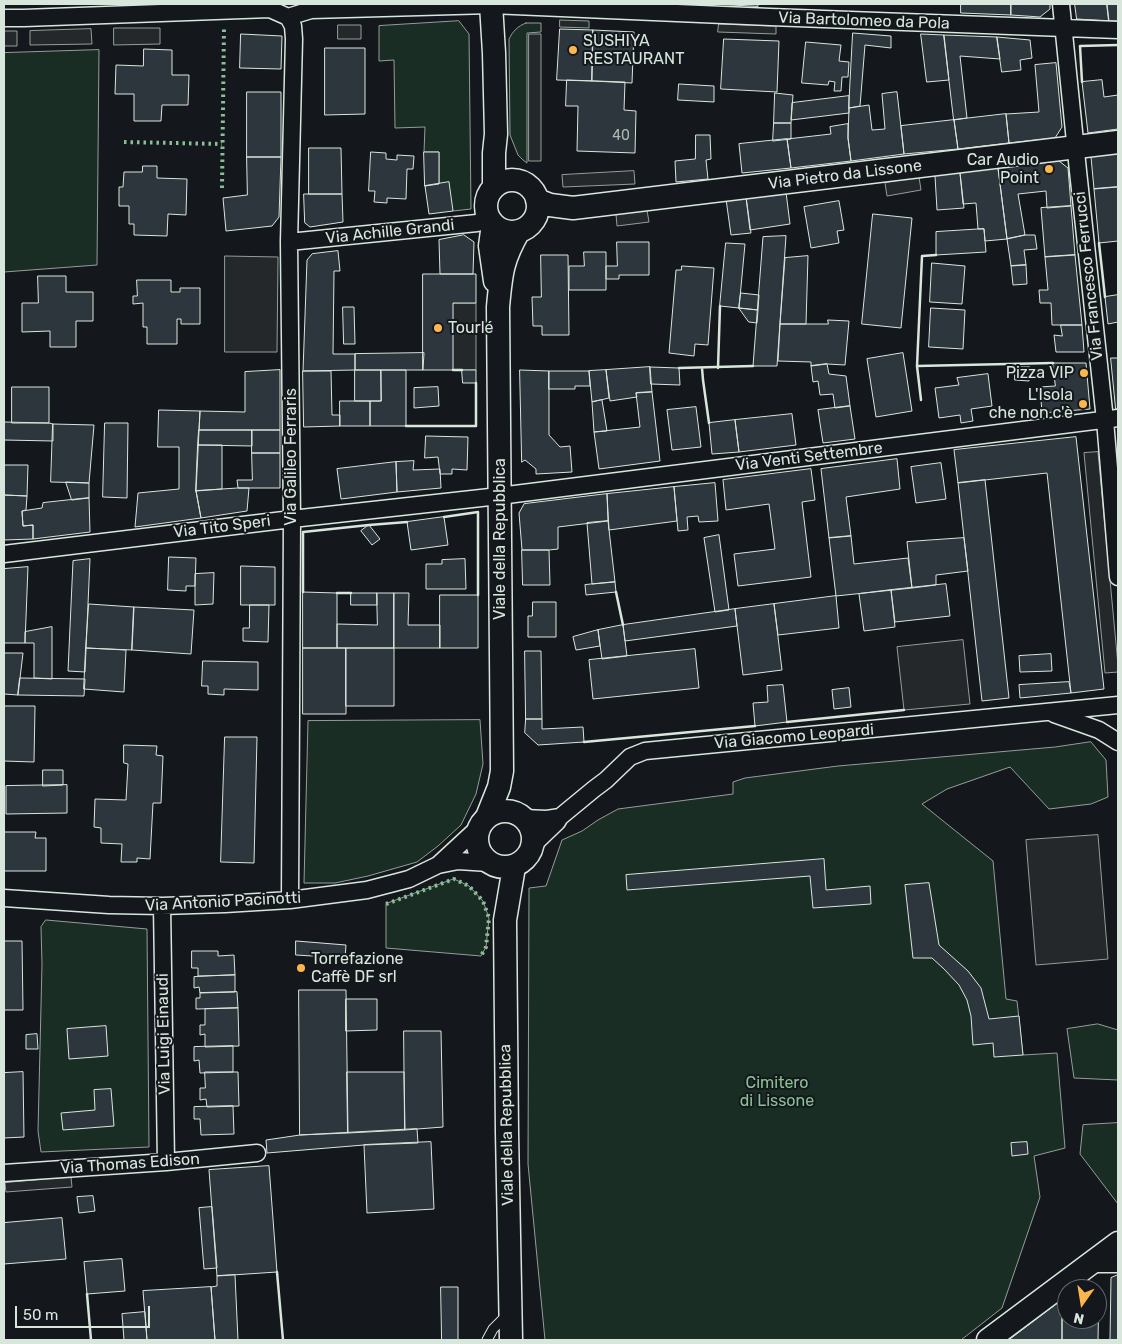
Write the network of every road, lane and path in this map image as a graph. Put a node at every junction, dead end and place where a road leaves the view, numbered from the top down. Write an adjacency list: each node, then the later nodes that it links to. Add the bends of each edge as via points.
1 (1061, 4): 7 (street, Via Francesco Ferrucci)
2 (491, 5): 4 (street, Via Bartolomeo da Pola); 6 (street, Via Bartolomeo da Pola, via 311,10); 9 (street, Viale della Repubblica)
3 (244, 7): 5 (street, via 24,18); 6 (street, via 270,9)
4 (770, 11): 7 (street, Via Bartolomeo da Pola)
5 (4, 13)
6 (288, 17): 16 (street, Via Galileo Ferraris, via 294,39)
7 (1064, 29): 8 (street, Via Bartolomeo da Pola); 11 (street, Via Francesco Ferrucci)
8 (1118, 30)
9 (496, 134): 12 (street, Viale della Repubblica); 13 (street, Viale della Repubblica)
10 (1118, 142): 11 (street, Via Pietro da Lissone)
11 (1075, 147): 14 (street, Via Pietro da Lissone, via 573,208 550,205); 18 (street, Via Francesco Ferrucci)
12 (518, 180): 13 (street); 14 (street, Viale della Repubblica, via 533,191)
13 (494, 186): 15 (street, Viale della Repubblica, via 486,204)
14 (530, 217): 15 (street, via 512,232 498,228); 17 (street, Viale della Repubblica, via 509,247 502,266)
15 (491, 221): 16 (street, Via Achille Grandi); 17 (street, Viale della Repubblica, via 490,246)
16 (289, 242): 20 (street, Via Galileo Ferraris)
17 (498, 306): 19 (street, Viale della Repubblica)
18 (1112, 419): 19 (street, Via Venti Settembre); 22 (street, Via Francesco Ferrucci)
19 (499, 496): 20 (street, Via Tito Speri); 26 (street, Viale della Repubblica)
20 (292, 519): 21 (street, Via Tito Speri); 35 (street, Via Galileo Ferraris)
21 (4, 554)
22 (1118, 578)
23 (1118, 705): 24 (street, Via Giacomo Leopardi)
24 (1050, 712): 25 (street, Via Giacomo Leopardi, via 1099,730); 28 (street, Via Giacomo Leopardi, via 644,751 630,757)
25 (1118, 742)
26 (502, 771): 27 (street, Viale della Repubblica); 29 (street, Viale della Repubblica, via 499,787)
27 (522, 817): 28 (street); 29 (street, via 505,811 496,812); 30 (street, Viale della Repubblica, via 530,825)
28 (560, 817): 30 (street, Via Giacomo Leopardi)
29 (483, 822): 31 (street, Viale della Repubblica, via 477,836 478,850); 32 (street, Via Antonio Pacinotti)
30 (533, 845): 33 (street, via 530,854)
31 (489, 863): 32 (street, Via Antonio Pacinotti, via 458,861); 33 (street, via 500,868); 37 (street, Viale della Repubblica)
32 (438, 865): 35 (street, Via Antonio Pacinotti, via 409,879 367,890)
33 (514, 867): 37 (street, Viale della Repubblica)
34 (4, 898): 36 (street, Via Antonio Pacinotti)
35 (290, 900): 36 (street, Via Antonio Pacinotti)
36 (162, 906): 39 (street, Via Luigi Einaudi)
37 (505, 920): 44 (street, Viale della Repubblica)
38 (257, 1153): 39 (street, Via Thomas Edison)
39 (166, 1162): 40 (street, Via Thomas Edison)
40 (4, 1173)
41 (1118, 1243): 42 (street)
42 (1090, 1264): 43 (street); 46 (street)
43 (1118, 1264)
44 (512, 1330): 45 (lane, via 493,1329)
45 (487, 1340)
46 (988, 1340)

